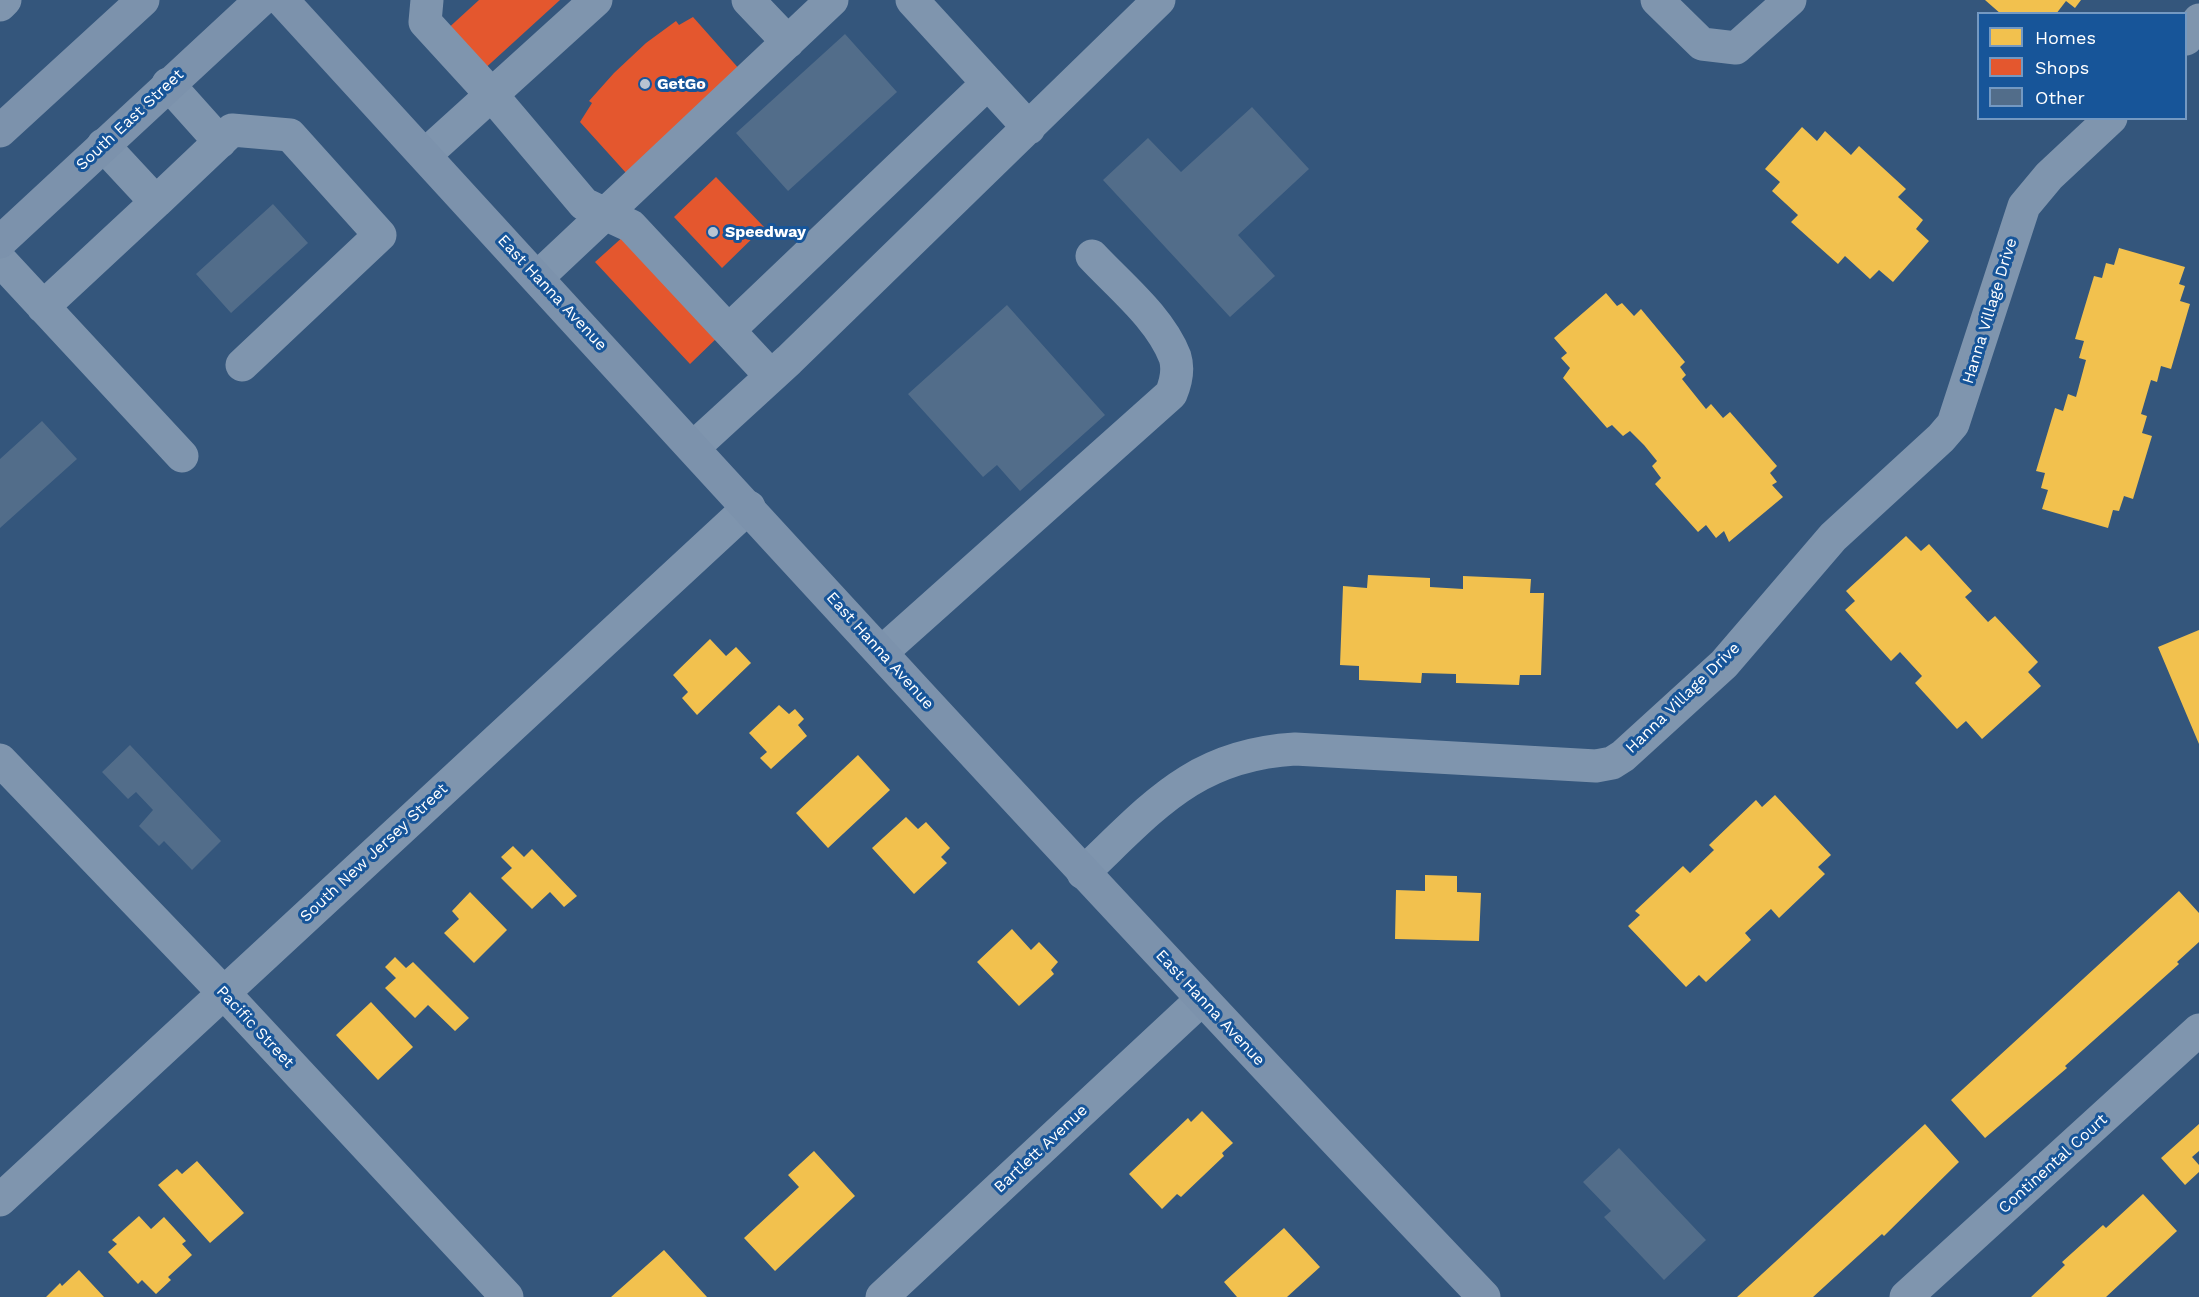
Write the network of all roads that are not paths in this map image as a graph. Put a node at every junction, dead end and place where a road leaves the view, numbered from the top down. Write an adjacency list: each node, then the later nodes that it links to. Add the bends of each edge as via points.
1 (5, 0): 13 (street)
2 (143, 0): 22 (main road)
3 (261, 0): 18 (main road, South East Street)
4 (282, 0): 25 (main road, East Hanna Avenue)
5 (427, 0): 19 (street, via 425,22)
6 (596, 0): 19 (street)
7 (748, 0): 16 (street)
8 (832, 0): 16 (street)
9 (912, 0): 17 (street)
10 (1159, 0): 21 (street)
11 (1657, 0): 12 (street, via 1702,44 1736,48)
12 (1790, 0)
13 (0, 5)
14 (2199, 20): 15 (street)
15 (2187, 38)
16 (788, 42): 27 (street)
17 (988, 83): 21 (street); 33 (street)
18 (168, 84): 23 (street); 24 (main road, South East Street)
19 (490, 93): 25 (street); 27 (street, via 584,204)
20 (2109, 120): 41 (street, Hanna Village Drive, via 2044,181 2024,207 1953,424 1818,552 1724,664 1623,756 1596,766 1294,749 1251,754 1202,771 1173,790)
21 (1029, 128): 35 (street)
22 (0, 131)
23 (220, 142): 26 (street); 34 (street, via 232,130 290,135 380,235)
24 (104, 145): 26 (street); 28 (main road, South East Street)
25 (425, 155): 31 (main road, East Hanna Avenue)
26 (156, 202): 32 (street)
27 (605, 214): 31 (street); 33 (street, via 631,226)
28 (0, 242)
29 (1092, 256): 39 (street, via 1154,322 1175,358 1177,378 1171,394)
30 (0, 260): 32 (street)
31 (538, 277): 36 (main road, East Hanna Avenue)
32 (43, 307): 37 (street)
33 (729, 330): 35 (street)
34 (243, 365)
35 (771, 376): 36 (street)
36 (694, 447): 38 (main road, East Hanna Avenue)
37 (182, 456)
38 (749, 507): 39 (main road, East Hanna Avenue); 42 (street, South New Jersey Street)
39 (882, 652): 41 (main road, East Hanna Avenue)
40 (0, 760): 42 (street, Pacific Street)
41 (1083, 873): 43 (main road, East Hanna Avenue)
42 (223, 992): 45 (street, South New Jersey Street); 46 (street, Pacific Street)
43 (1201, 1000): 47 (street, Bartlett Avenue); 48 (main road, East Hanna Avenue)
44 (2199, 1030): 49 (street, Continental Court)
45 (0, 1200)
46 (507, 1297)
47 (882, 1297)
48 (1484, 1297)
49 (1906, 1297)

